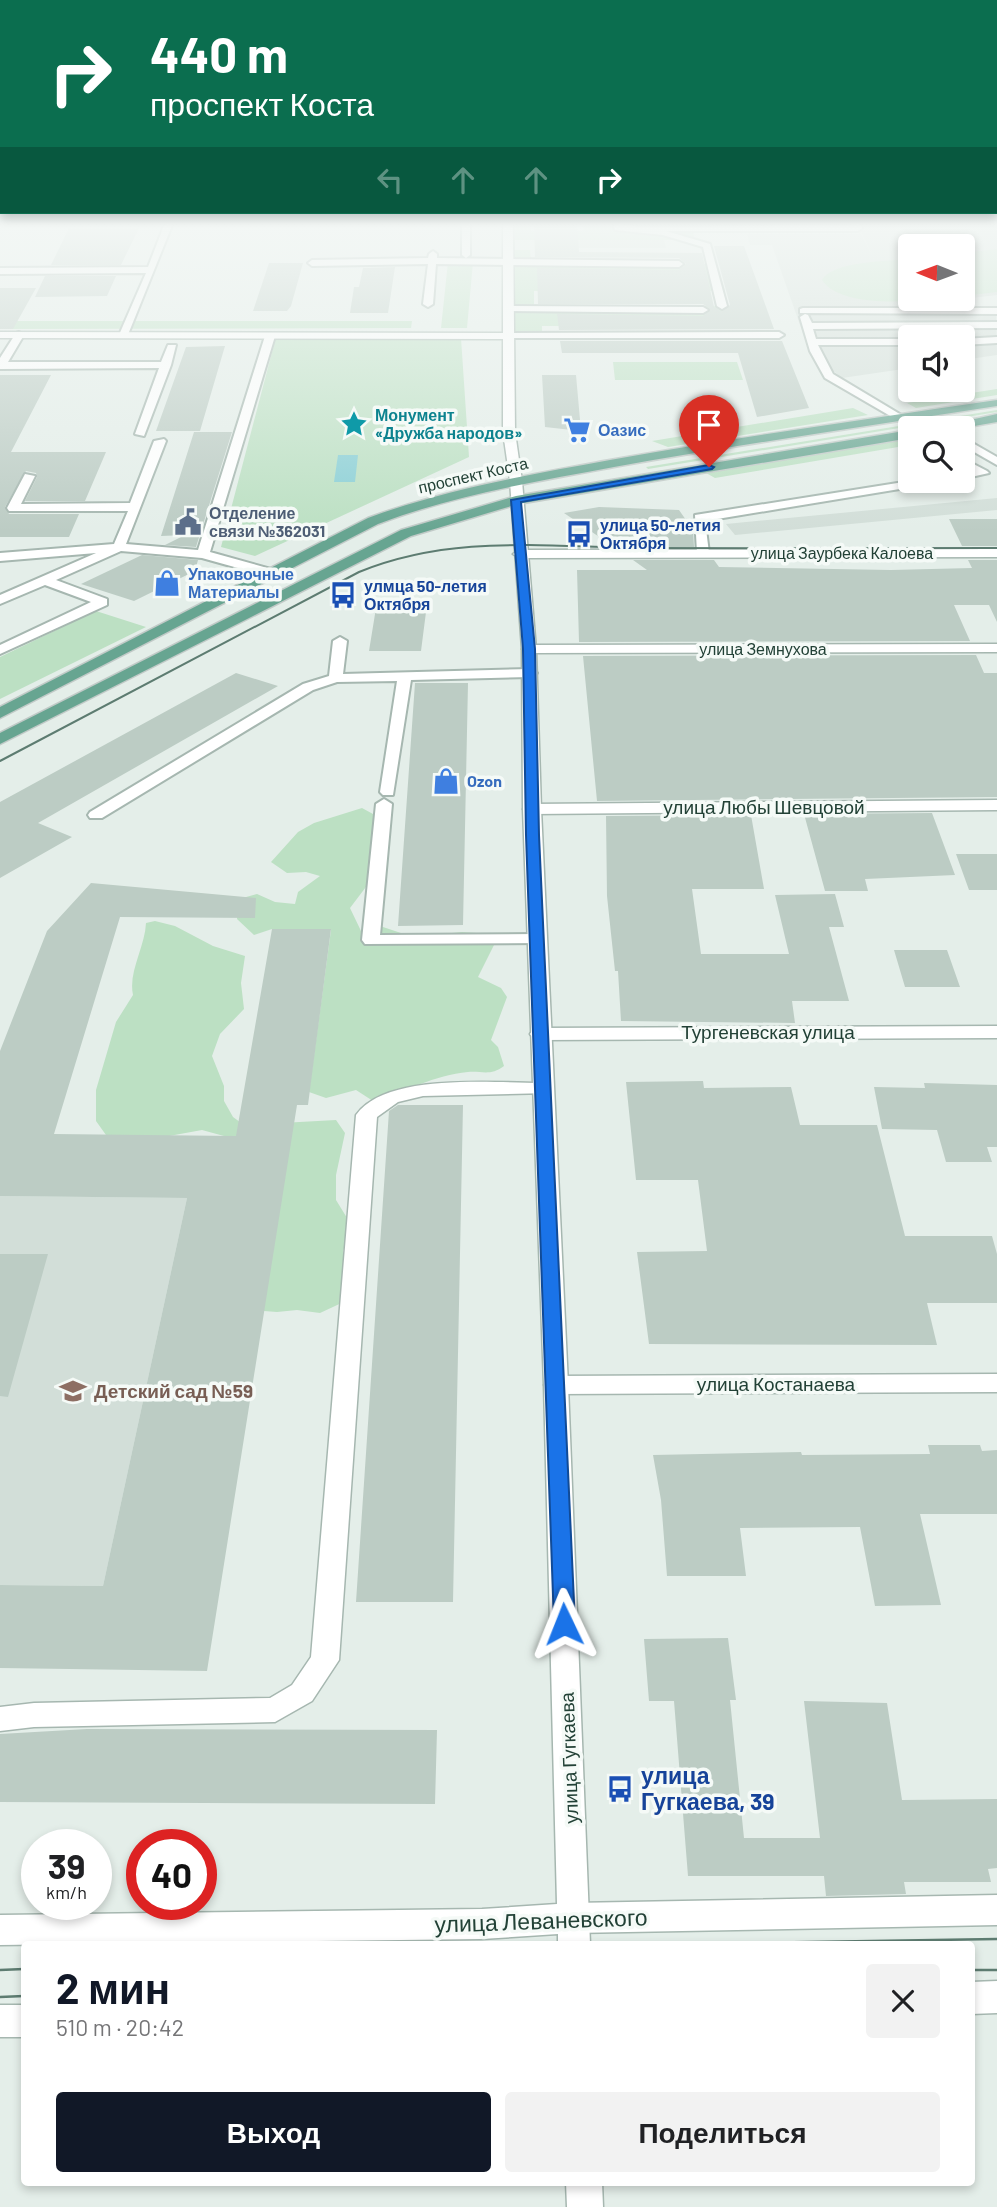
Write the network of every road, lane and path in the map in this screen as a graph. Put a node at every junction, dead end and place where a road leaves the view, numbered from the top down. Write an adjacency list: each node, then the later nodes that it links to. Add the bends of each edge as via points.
1 (128, 326): 7 (lane)
2 (509, 326): 9 (street)
3 (807, 326): 12 (lane)
4 (779, 334): 9 (lane)
5 (0, 335): 6 (street)
6 (19, 335): 7 (street); 16 (lane)
7 (124, 335): 8 (street)
8 (270, 336): 9 (street); 38 (lane)
9 (509, 336): 29 (street, via 509,432)
10 (997, 340): 11 (lane)
11 (975, 341)
12 (812, 342): 13 (lane); 19 (lane, via 829,376)
13 (898, 342)
14 (172, 347): 15 (lane)
15 (166, 365): 16 (lane); 23 (lane)
16 (1, 366)
17 (997, 403): 18 (main road, проспект Коста)
18 (912, 416)
19 (898, 417)
20 (898, 418): 29 (main road, проспект Коста)
21 (997, 418): 22 (main road)
22 (975, 422)
23 (140, 434)
24 (898, 436): 31 (main road, проспект Коста)
25 (160, 441): 32 (lane)
26 (975, 448): 27 (lane)
27 (997, 461)
28 (29, 477): 34 (lane)
29 (516, 481): 31 (street, улица Гугкаева); 41 (main road, проспект Коста, via 375,520)
30 (898, 486): 36 (lane, via 699,518)
31 (516, 500): 39 (street, улица Гугкаева); 51 (main road, проспект Коста, via 406,533)
32 (135, 507): 34 (lane); 35 (lane)
33 (0, 508): 34 (lane)
34 (13, 508)
35 (119, 547): 38 (lane); 40 (lane); 42 (lane)
36 (703, 553): 37 (street, улица Заурбека Калоева); 39 (street, улица Заурбека Калоева)
37 (997, 553)
38 (203, 554): 41 (lane)
39 (520, 554): 47 (street, улица Гугкаева)
40 (0, 557)
41 (274, 574): 50 (main road, проспект Коста)
42 (44, 580): 43 (lane); 46 (lane, via 102,602)
43 (0, 600)
44 (340, 641): 49 (lane)
45 (997, 648): 47 (street, улица Земнухова)
46 (0, 650)
47 (529, 661): 48 (lane); 53 (street, улица Гугкаева)
48 (405, 676): 49 (lane); 55 (lane, via 371,940)
49 (336, 678): 54 (lane, via 308,687)
50 (0, 713)
51 (0, 739)
52 (997, 805): 53 (street, улица Любы Шевцовой)
53 (532, 808): 55 (street, улица Гугкаева)
54 (96, 815)
55 (537, 939): 57 (street, улица Гугкаева)
56 (997, 1032): 57 (street, Тургеневская улица)
57 (540, 1034): 58 (street, улица Гугкаева)
58 (542, 1089): 60 (street, улица Гугкаева); 61 (street, via 423,1090 391,1097 367,1115 325,1660 302,1693 275,1710)
59 (997, 1383): 60 (street, улица Костанаева)
60 (556, 1385): 64 (street, улица Гугкаева)
61 (0, 1719)
62 (997, 1910): 64 (street, улица Леваневского)
63 (0, 1930): 64 (street, улица Леваневского, via 482,1924)
64 (573, 1931)
65 (997, 1997): 66 (street)
66 (975, 1998)
67 (0, 2021): 68 (street)
68 (21, 2021)
69 (584, 2186): 70 (street)
70 (585, 2207)

